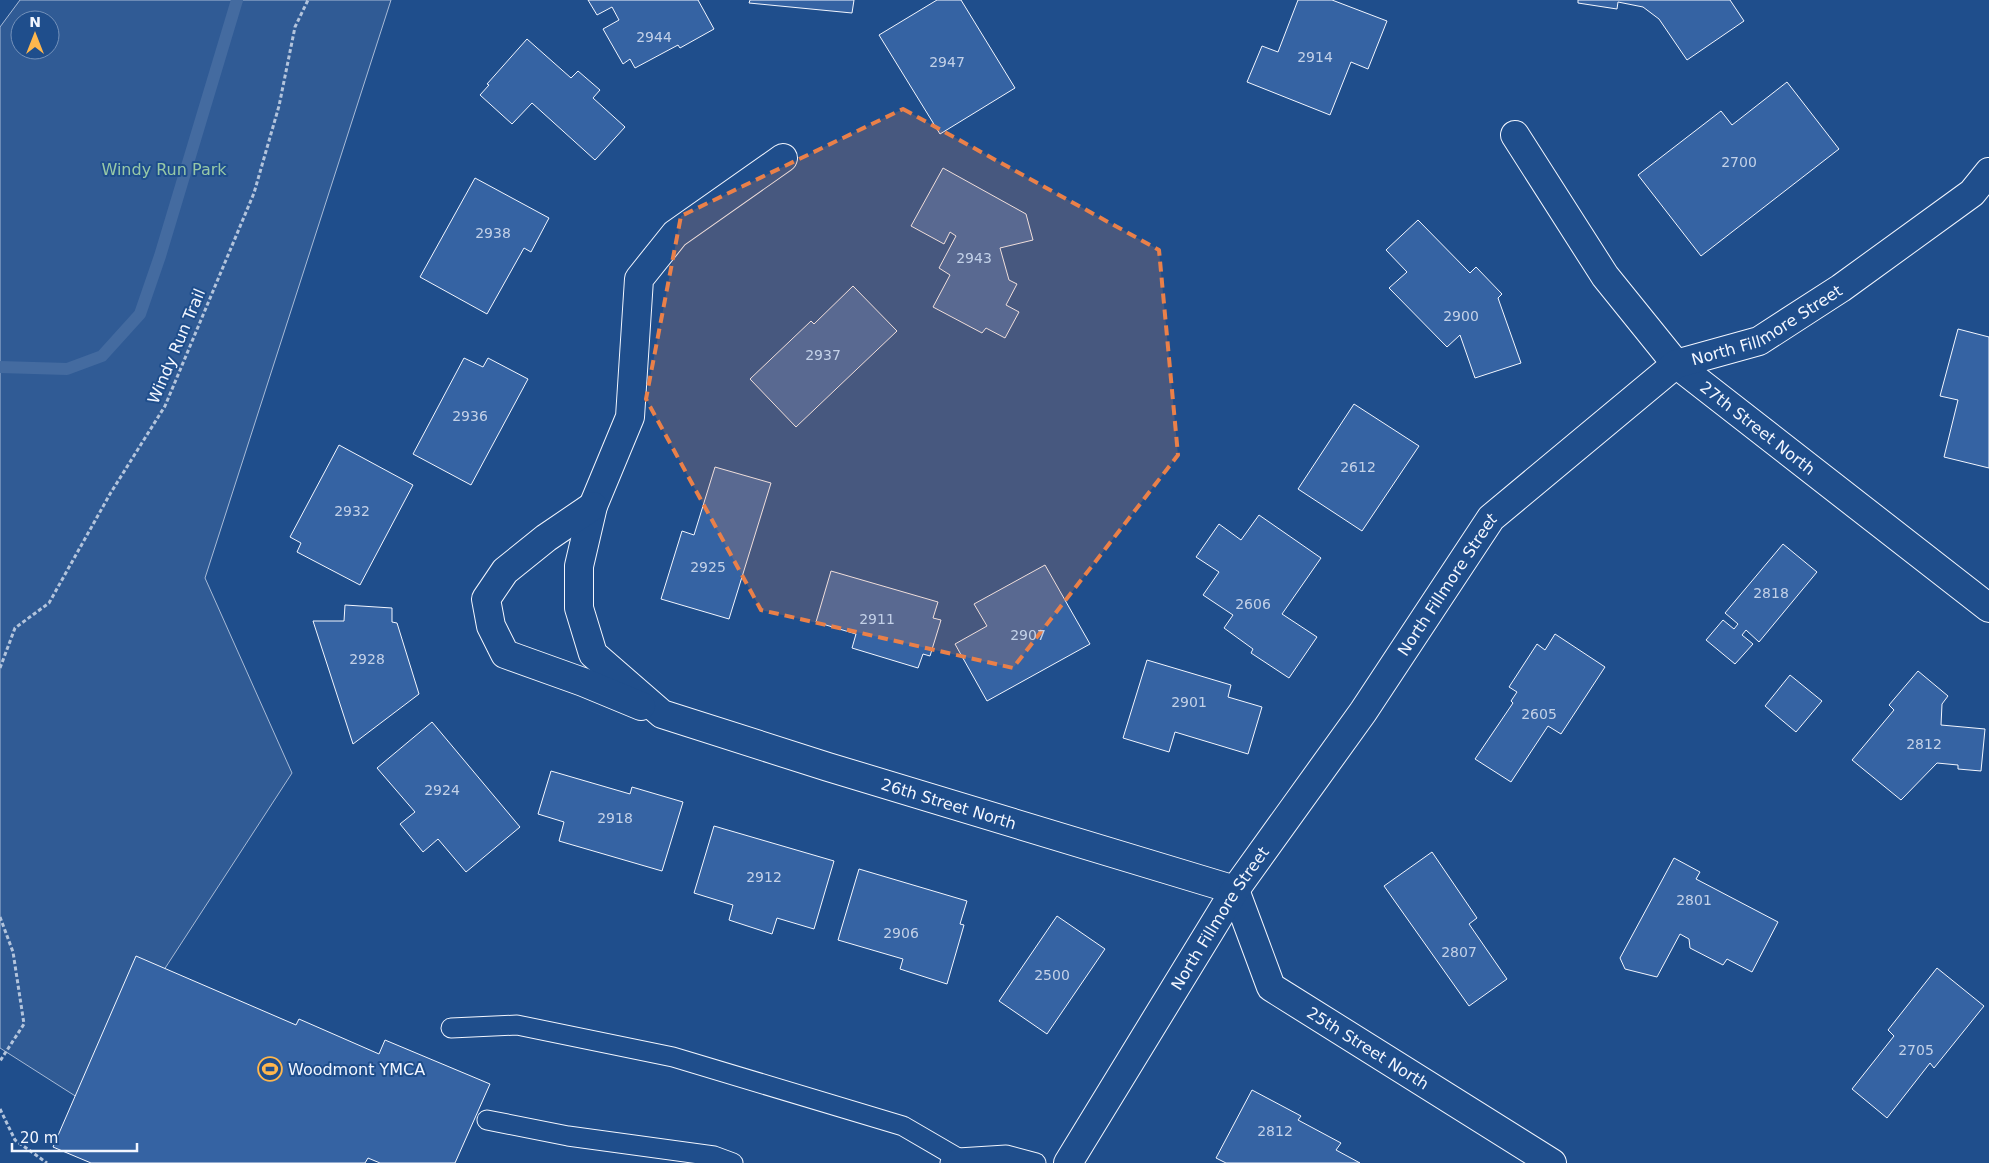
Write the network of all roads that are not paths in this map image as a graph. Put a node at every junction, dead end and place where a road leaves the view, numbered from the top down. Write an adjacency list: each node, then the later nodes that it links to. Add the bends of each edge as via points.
1 (1515, 135): 4 (street, 27th Street North, via 1605,276)
2 (783, 158): 5 (street, 26th Street North, via 675,234 639,279 630,418)
3 (1989, 172): 4 (street, North Fillmore Street, via 1972,193 1841,288 1759,341)
4 (1676, 364): 6 (street, 27th Street North); 8 (street, North Fillmore Street, via 1491,518 1364,712)
5 (593, 506): 7 (street, 26th Street North, via 579,566 579,608 593,654); 7 (street, 26th Street North, via 505,571 486,598 491,626 505,654)
6 (1989, 608)
7 (662, 714): 8 (street, 26th Street North)
8 (1235, 890): 14 (street, North Fillmore Street); 15 (street, 25th Street North, via 1271,987)
9 (451, 1028): 11 (lane, via 517,1024 673,1057 903,1126)
10 (487, 1120): 12 (lane, via 568,1136 714,1156)
11 (954, 1161): 13 (lane, via 1006,1155)
12 (734, 1163)
13 (1036, 1163)
14 (1068, 1163)
15 (1552, 1163)

